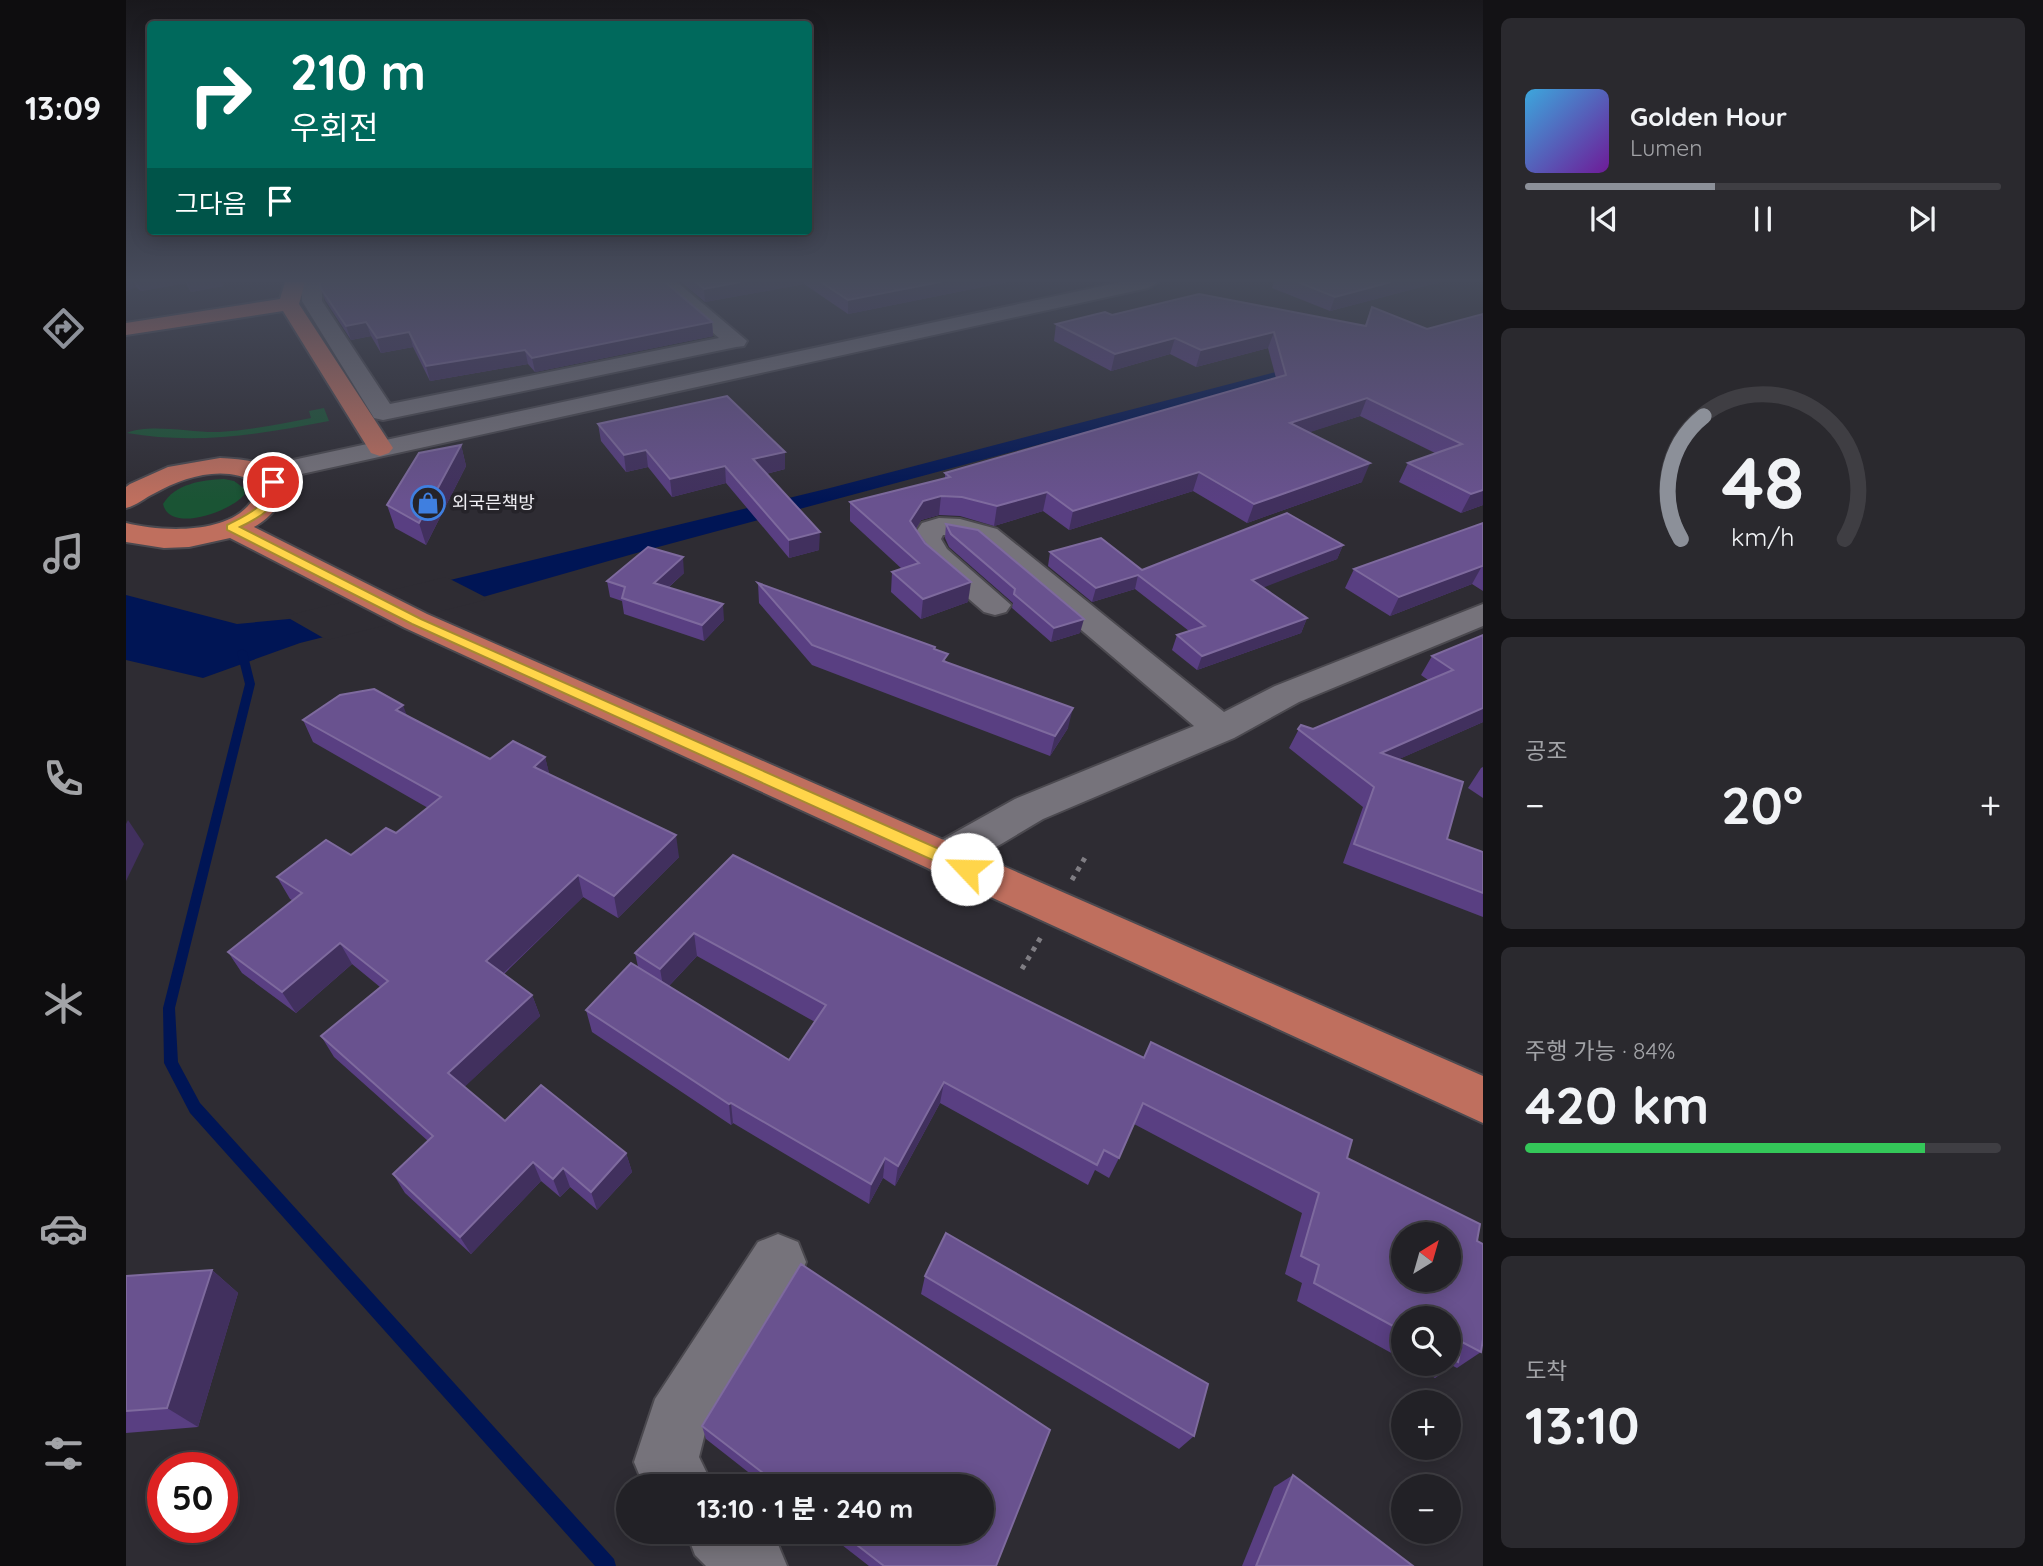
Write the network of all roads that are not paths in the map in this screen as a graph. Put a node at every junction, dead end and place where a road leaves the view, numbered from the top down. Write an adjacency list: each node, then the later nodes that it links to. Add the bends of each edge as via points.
1 (327, 355): 7 (main road)
2 (346, 355): 3 (street, via 383,413)
3 (667, 355)
4 (767, 355): 6 (street)
5 (807, 355): 6 (street)
6 (776, 362): 7 (street)
7 (380, 449): 8 (street)
8 (265, 474): 9 (main road, via 239,467 206,467); 10 (main road, via 273,482 274,493 267,505)
9 (129, 493)
10 (231, 527): 11 (main road, via 178,540 153,540); 15 (main road, via 416,621)
11 (126, 532)
12 (995, 605): 14 (street, via 936,555 926,539 932,529 959,526 987,535)
13 (1483, 614): 14 (street, via 1287,694)
14 (1221, 729): 15 (street, via 1029,809)
15 (944, 858): 16 (main road)
16 (1483, 1100)
17 (778, 1262): 18 (street, via 677,1421 666,1462)
18 (673, 1474)
19 (732, 1544): 20 (street)
20 (753, 1566)

